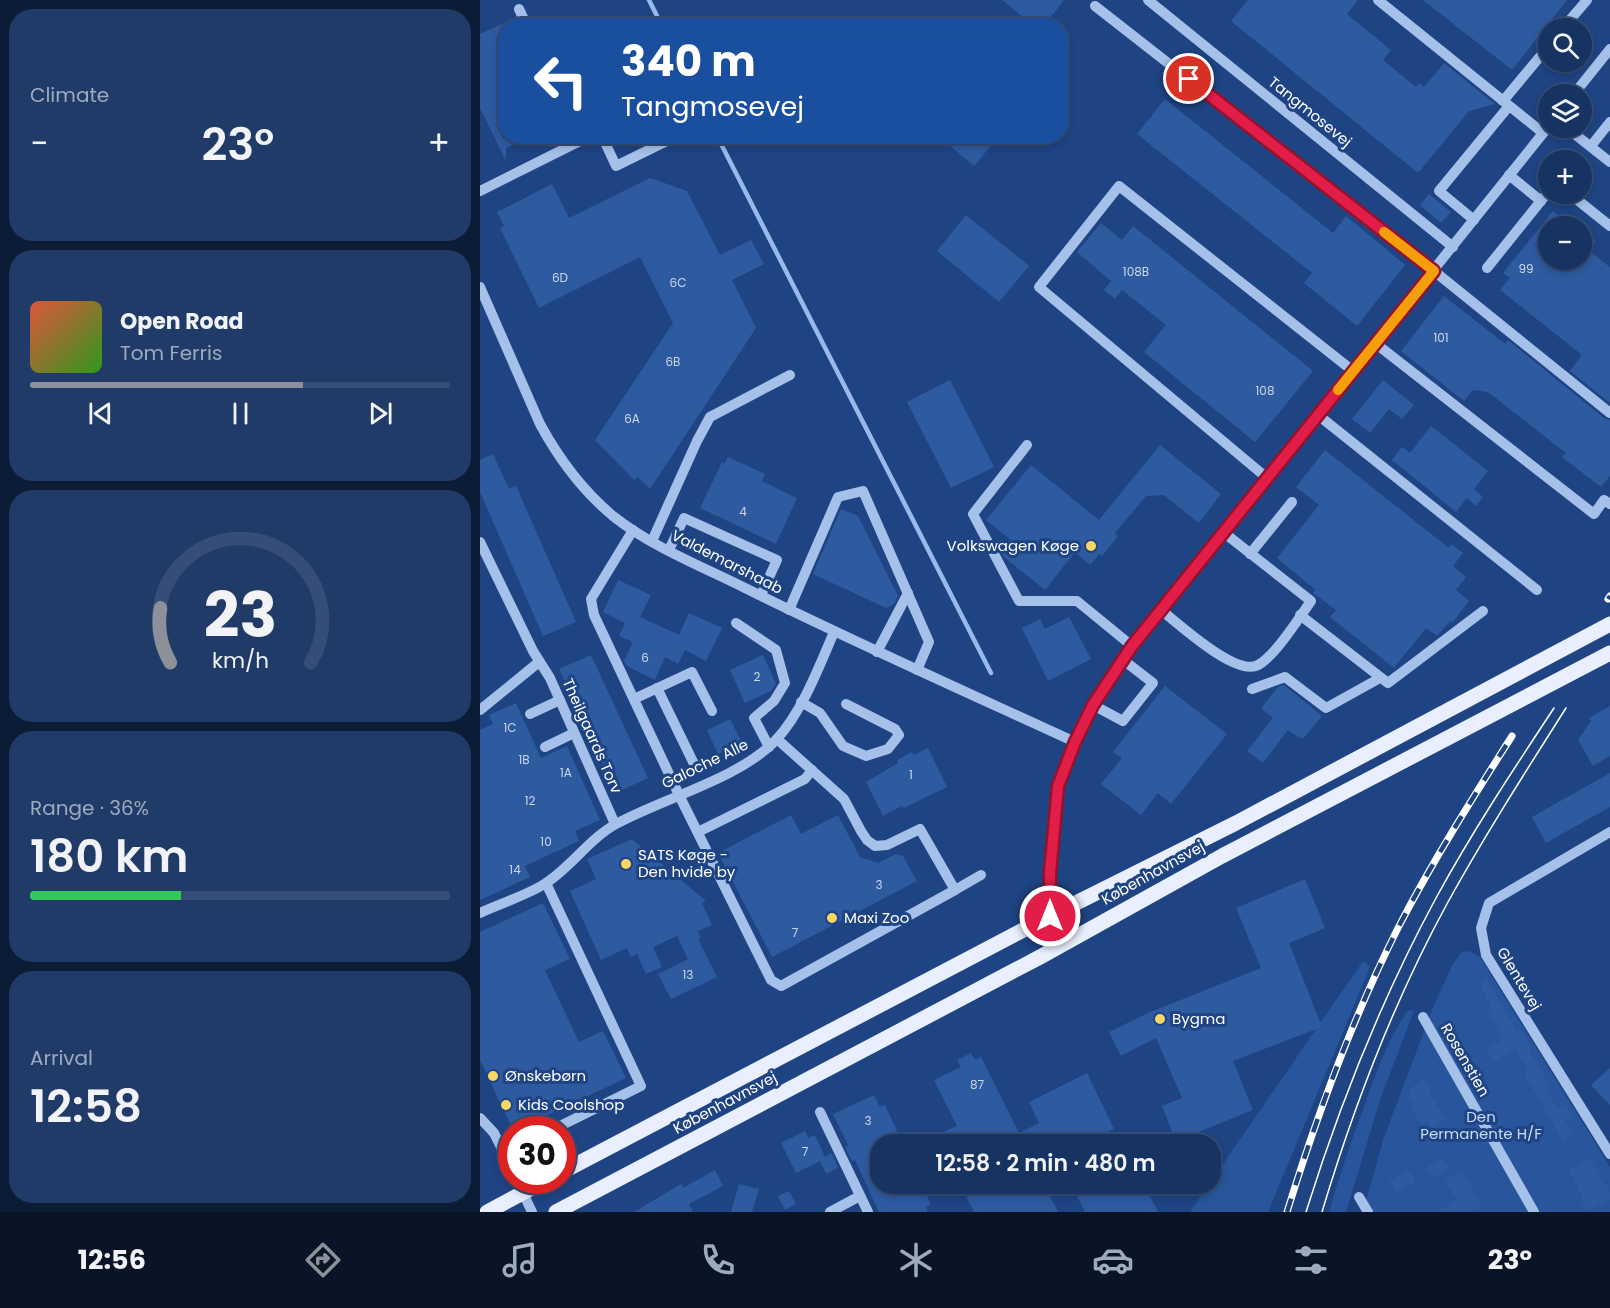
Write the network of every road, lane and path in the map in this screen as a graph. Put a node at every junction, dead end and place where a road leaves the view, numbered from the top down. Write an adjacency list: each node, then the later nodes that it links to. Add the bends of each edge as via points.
1 (1148, 0): 28 (street, Tangmosevej)
2 (1378, 0): 11 (street)
3 (1587, 0): 7 (street)
4 (1095, 6): 30 (street)
5 (519, 9): 6 (street)
6 (523, 18)
7 (1572, 18)
8 (1610, 49): 10 (street)
9 (1538, 60): 11 (street)
10 (1582, 84)
11 (1506, 103): 13 (street); 26 (street, via 1439,191)
12 (1610, 122): 19 (street)
13 (1538, 125)
14 (1539, 138): 21 (street)
15 (1580, 138): 19 (street)
16 (572, 144): 22 (street)
17 (606, 144): 18 (street, via 616,166)
18 (661, 144)
19 (1591, 146): 20 (street)
20 (1610, 162)
21 (1509, 176): 23 (street); 26 (street)
22 (480, 191)
23 (1538, 199)
24 (1539, 204): 29 (street)
25 (1582, 204): 27 (street)
26 (1474, 220): 28 (street)
27 (1610, 226)
28 (1453, 247): 30 (street)
29 (1487, 268)
30 (1434, 271): 32 (street); 35 (street)
31 (481, 292): 41 (street, Valdemarshaab, via 551,445 587,491)
32 (1376, 343): 33 (street); 40 (street, via 1594,514 1604,500)
33 (1353, 371): 36 (street); 38 (street, via 1119,186 1039,287)
34 (790, 375): 43 (street, via 710,417)
35 (1610, 413)
36 (1318, 415): 38 (street); 47 (street)
37 (1027, 445): 57 (street, via 973,514 1019,601 1077,601)
38 (1267, 478): 42 (street)
39 (1292, 502): 46 (street)
40 (1610, 504)
41 (633, 530): 43 (street, Valdemarshaab); 66 (street, via 591,599 594,615)
42 (1223, 532): 46 (street); 51 (street)
43 (652, 541): 45 (street, Valdemarshaab)
44 (480, 542): 61 (street, Theilgaards Torv)
45 (669, 550): 49 (street, Valdemarshaab); 49 (street, via 684,518 777,560)
46 (1250, 554): 53 (street, via 1311,601)
47 (1537, 590)
48 (908, 593): 50 (street, via 863,491 838,497); 58 (street); 62 (street, via 929,642)
49 (761, 595): 50 (street, Valdemarshaab)
50 (789, 610): 56 (street, Valdemarshaab)
51 (1161, 610): 53 (street, via 1221,656 1251,668 1264,660); 57 (street)
52 (1483, 611): 63 (street, via 1388,683)
53 (1300, 615): 63 (street)
54 (736, 623): 78 (street, via 776,650 786,683 774,701 754,718)
55 (1610, 624): 89 (main road, Københavnsvej, via 1236,823)
56 (834, 632): 58 (street, Valdemarshaab); 68 (street, Galoche Alle)
57 (1132, 646): 60 (street)
58 (877, 652): 62 (street, Valdemarshaab)
59 (1610, 653): 90 (main road, Københavnsvej, via 1222,856)
60 (1122, 659): 70 (street); 70 (street, via 1153,683 1123,722)
61 (539, 662): 67 (street, Theilgaards Torv); 71 (street)
62 (917, 670): 76 (street, Valdemarshaab)
63 (1380, 678): 65 (street, via 1326,708 1285,677)
64 (657, 688): 66 (street); 72 (street, via 692,672); 79 (street)
65 (1252, 689)
66 (634, 699): 81 (street)
67 (560, 700): 73 (street); 74 (street, Theilgaards Torv)
68 (801, 702): 69 (street, via 820,713 843,746 866,756 888,748 899,735 895,729); 75 (street, Galoche Alle)
69 (846, 704)
70 (1093, 705): 76 (street)
71 (480, 710)
72 (712, 711)
73 (530, 714)
74 (574, 733): 77 (street); 82 (street, Theilgaards Torv)
75 (777, 739): 78 (street, Galoche Alle); 80 (street)
76 (1075, 742): 89 (street, via 1058,786)
77 (545, 747)
78 (769, 747): 81 (street, Galoche Alle)
79 (694, 766)
80 (812, 770): 83 (street, via 804,779); 87 (street, via 844,799 861,831 875,846 887,845 920,829)
81 (679, 795): 82 (street, Galoche Alle); 83 (street)
82 (615, 824): 86 (street, Galoche Alle)
83 (698, 832): 87 (street, via 771,980 781,986)
84 (1610, 832): 96 (street, Glentevej, via 1489,903 1481,928 1486,955)
85 (981, 875): 87 (street)
86 (546, 883): 88 (street, Galoche Alle); 94 (street, via 641,1086)
87 (955, 890)
88 (480, 913)
89 (1050, 916): 90 (street); 97 (main road, Københavnsvej)
90 (1050, 951): 104 (main road, Københavnsvej)
91 (1423, 1017): 108 (street, Rosenstien)
92 (820, 1112): 100 (street)
93 (480, 1118): 95 (street)
94 (576, 1118)
95 (498, 1138)
96 (1610, 1154)
97 (576, 1165)
98 (511, 1194): 102 (main road)
99 (523, 1194): 103 (street)
100 (860, 1196): 105 (street); 106 (street)
101 (1359, 1197): 107 (street)
102 (487, 1212)
103 (532, 1212)
104 (556, 1212)
105 (830, 1212)
106 (868, 1212)
107 (1368, 1212)
108 (1534, 1212)

